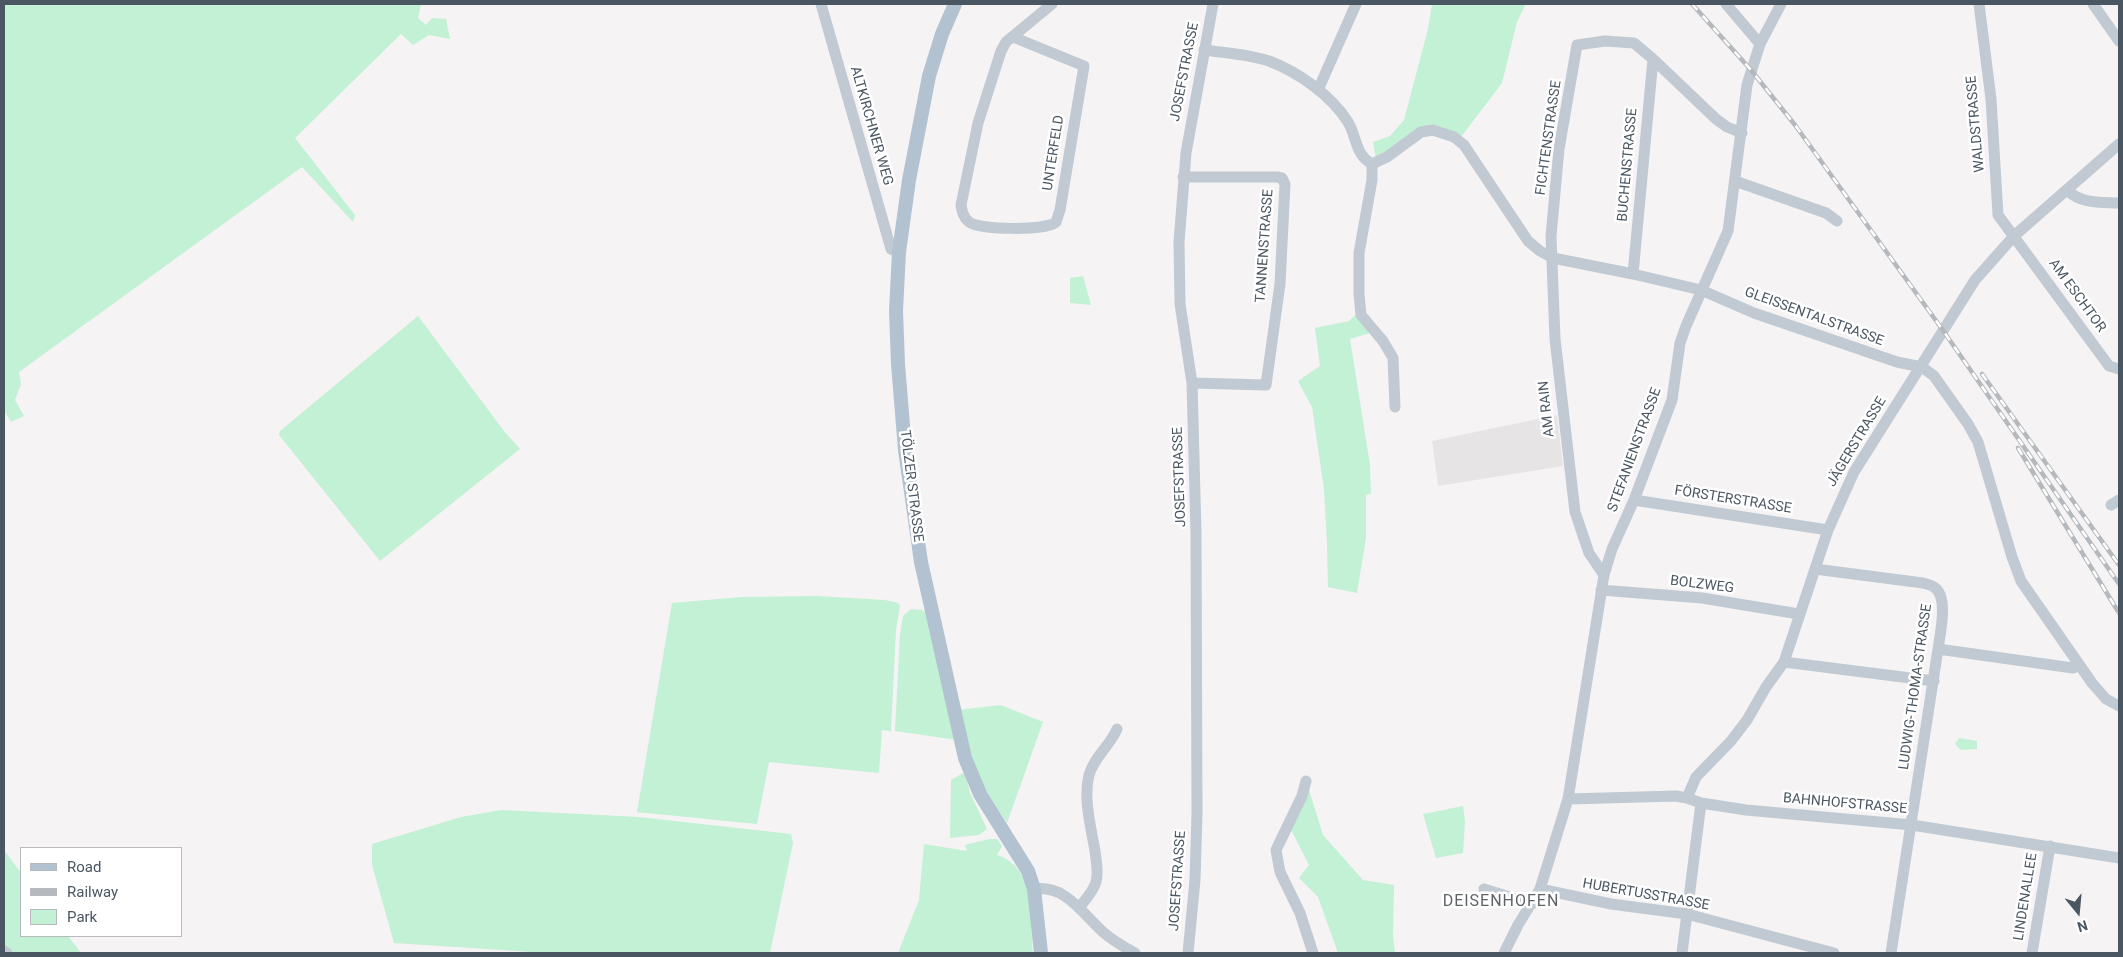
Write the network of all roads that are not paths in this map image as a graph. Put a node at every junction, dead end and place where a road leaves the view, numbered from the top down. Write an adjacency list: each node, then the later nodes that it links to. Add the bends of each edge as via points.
1 (821, 4): 27 (street, ALTKIRCHNER WEG, via 891,249)
2 (955, 4): 27 (main road, TÖLZER STRASSE, via 930,76 909,180)
3 (1052, 4): 10 (street)
4 (1213, 4): 13 (street, JOSEFSTRASSE)
5 (1356, 4): 15 (street)
6 (1726, 4): 12 (street)
7 (1781, 4): 12 (street, STEFANIENSTRASSE)
8 (1979, 4): 25 (street, WALDSTRASSE, via 1991,99 1998,215)
9 (2094, 4): 11 (street)
10 (1013, 37): 10 (street, UNTERFELD, via 1000,51 978,122 960,205 968,222 976,225 1052,226 1060,210 1084,66)
11 (2119, 42)
12 (1760, 44): 16 (street, STEFANIENSTRASSE, via 1747,85)
13 (1204, 50): 15 (street, via 1267,61 1283,67); 19 (street, JOSEFSTRASSE)
14 (1653, 58): 16 (street, via 1716,119); 24 (street, FICHTENSTRASSE, via 1634,43 1605,41 1577,46 1559,148); 29 (street, BUCHENSTRASSE)
15 (1318, 90): 18 (street, via 1344,116 1351,126 1360,154)
16 (1742, 133): 20 (street, STEFANIENSTRASSE)
17 (2119, 144): 21 (street, JÄGERSTRASSE)
18 (1372, 164): 26 (street, GLEISSENTALSTRASSE, via 1421,132 1433,130 1454,137 1464,145); 34 (street, via 1359,253 1361,315 1393,358)
19 (1183, 177): 33 (street, JOSEFSTRASSE, via 1180,304); 33 (street, TANNENSTRASSE, via 1277,176 1285,184 1280,284 1266,385)
20 (1735, 181): 23 (street, via 1826,213); 30 (street, STEFANIENSTRASSE, via 1728,231)
21 (2067, 190): 22 (street, via 2073,197 2084,201); 25 (street, JÄGERSTRASSE)
22 (2119, 203)
23 (1837, 221)
24 (1551, 236): 26 (street, via 1543,240); 28 (street, FICHTENSTRASSE)
25 (2014, 236): 31 (street, JÄGERSTRASSE, via 1975,280 1938,335); 32 (street, AM ESCHTOR, via 2110,366)
26 (1528, 240): 28 (street, GLEISSENTALSTRASSE)
27 (899, 252): 56 (main road, TÖLZER STRASSE, via 896,311 904,442 914,523 930,605 965,758 973,780 1024,863)
28 (1553, 258): 29 (street, GLEISSENTALSTRASSE); 38 (street, AM RAIN, via 1555,339 1568,462 1575,512)
29 (1633, 274): 30 (street, GLEISSENTALSTRASSE)
30 (1701, 290): 31 (street, GLEISSENTALSTRASSE, via 1754,313 1896,362); 35 (street, STEFANIENSTRASSE, via 1680,343 1672,400)
31 (1922, 367): 36 (street, JÄGERSTRASSE, via 1865,452); 45 (street, via 1934,376 1978,442 2021,581)
32 (2119, 369)
33 (1192, 383): 64 (street, JOSEFSTRASSE, via 1198,779 1195,880)
34 (1396, 408)
35 (1634, 500): 36 (street, FÖRSTERSTRASSE); 37 (street, STEFANIENSTRASSE)
36 (1828, 530): 39 (street, JÄGERSTRASSE)
37 (1612, 549): 38 (street); 40 (street, STEFANIENSTRASSE)
38 (1589, 553): 40 (street, AM RAIN)
39 (1815, 569): 42 (street, JÄGERSTRASSE); 43 (street, LUDWIG-THOMA-STRASSE, via 1935,587 1942,595 1943,604)
40 (1604, 575): 41 (street, STEFANIENSTRASSE)
41 (1601, 590): 42 (street, BOLZWEG, via 1702,598); 51 (street, STEFANIENSTRASSE)
42 (1799, 614): 44 (street, JÄGERSTRASSE)
43 (1938, 649): 45 (street, via 2074,668); 46 (street, LUDWIG-THOMA-STRASSE)
44 (1784, 662): 46 (street); 50 (street, JÄGERSTRASSE, via 1731,741 1696,777)
45 (2079, 665): 47 (street, via 2106,699)
46 (1934, 681): 53 (street, LUDWIG-THOMA-STRASSE)
47 (2119, 706)
48 (1117, 729): 60 (street, via 1089,774 1087,795 1097,867 1096,882)
49 (1306, 781): 65 (street, via 1276,850 1280,872 1300,913)
50 (1687, 798): 51 (street, BAHNHOFSTRASSE); 52 (street, BAHNHOFSTRASSE)
51 (1568, 799): 58 (street, STEFANIENSTRASSE)
52 (1701, 803): 53 (street, BAHNHOFSTRASSE); 61 (street)
53 (1912, 825): 54 (street, BAHNHOFSTRASSE); 69 (street, LUDWIG-THOMA-STRASSE)
54 (2050, 846): 55 (street, BAHNHOFSTRASSE); 70 (street, LINDENALLEE)
55 (2119, 858)
56 (1034, 889): 60 (street, via 1054,890); 62 (main road, TÖLZER STRASSE)
57 (1484, 889): 59 (street)
58 (1540, 889): 59 (street, STEFANIENSTRASSE); 61 (street, HUBERTUSSTRASSE, via 1611,904)
59 (1532, 904): 66 (street, STEFANIENSTRASSE)
60 (1079, 908): 63 (street, via 1103,933)
61 (1687, 914): 67 (street); 68 (street, HUBERTUSSTRASSE)
62 (1041, 953)
63 (1135, 953)
64 (1188, 953)
65 (1313, 953)
66 (1504, 953)
67 (1682, 953)
68 (1834, 953)
69 (1892, 953)
70 (2032, 953)

